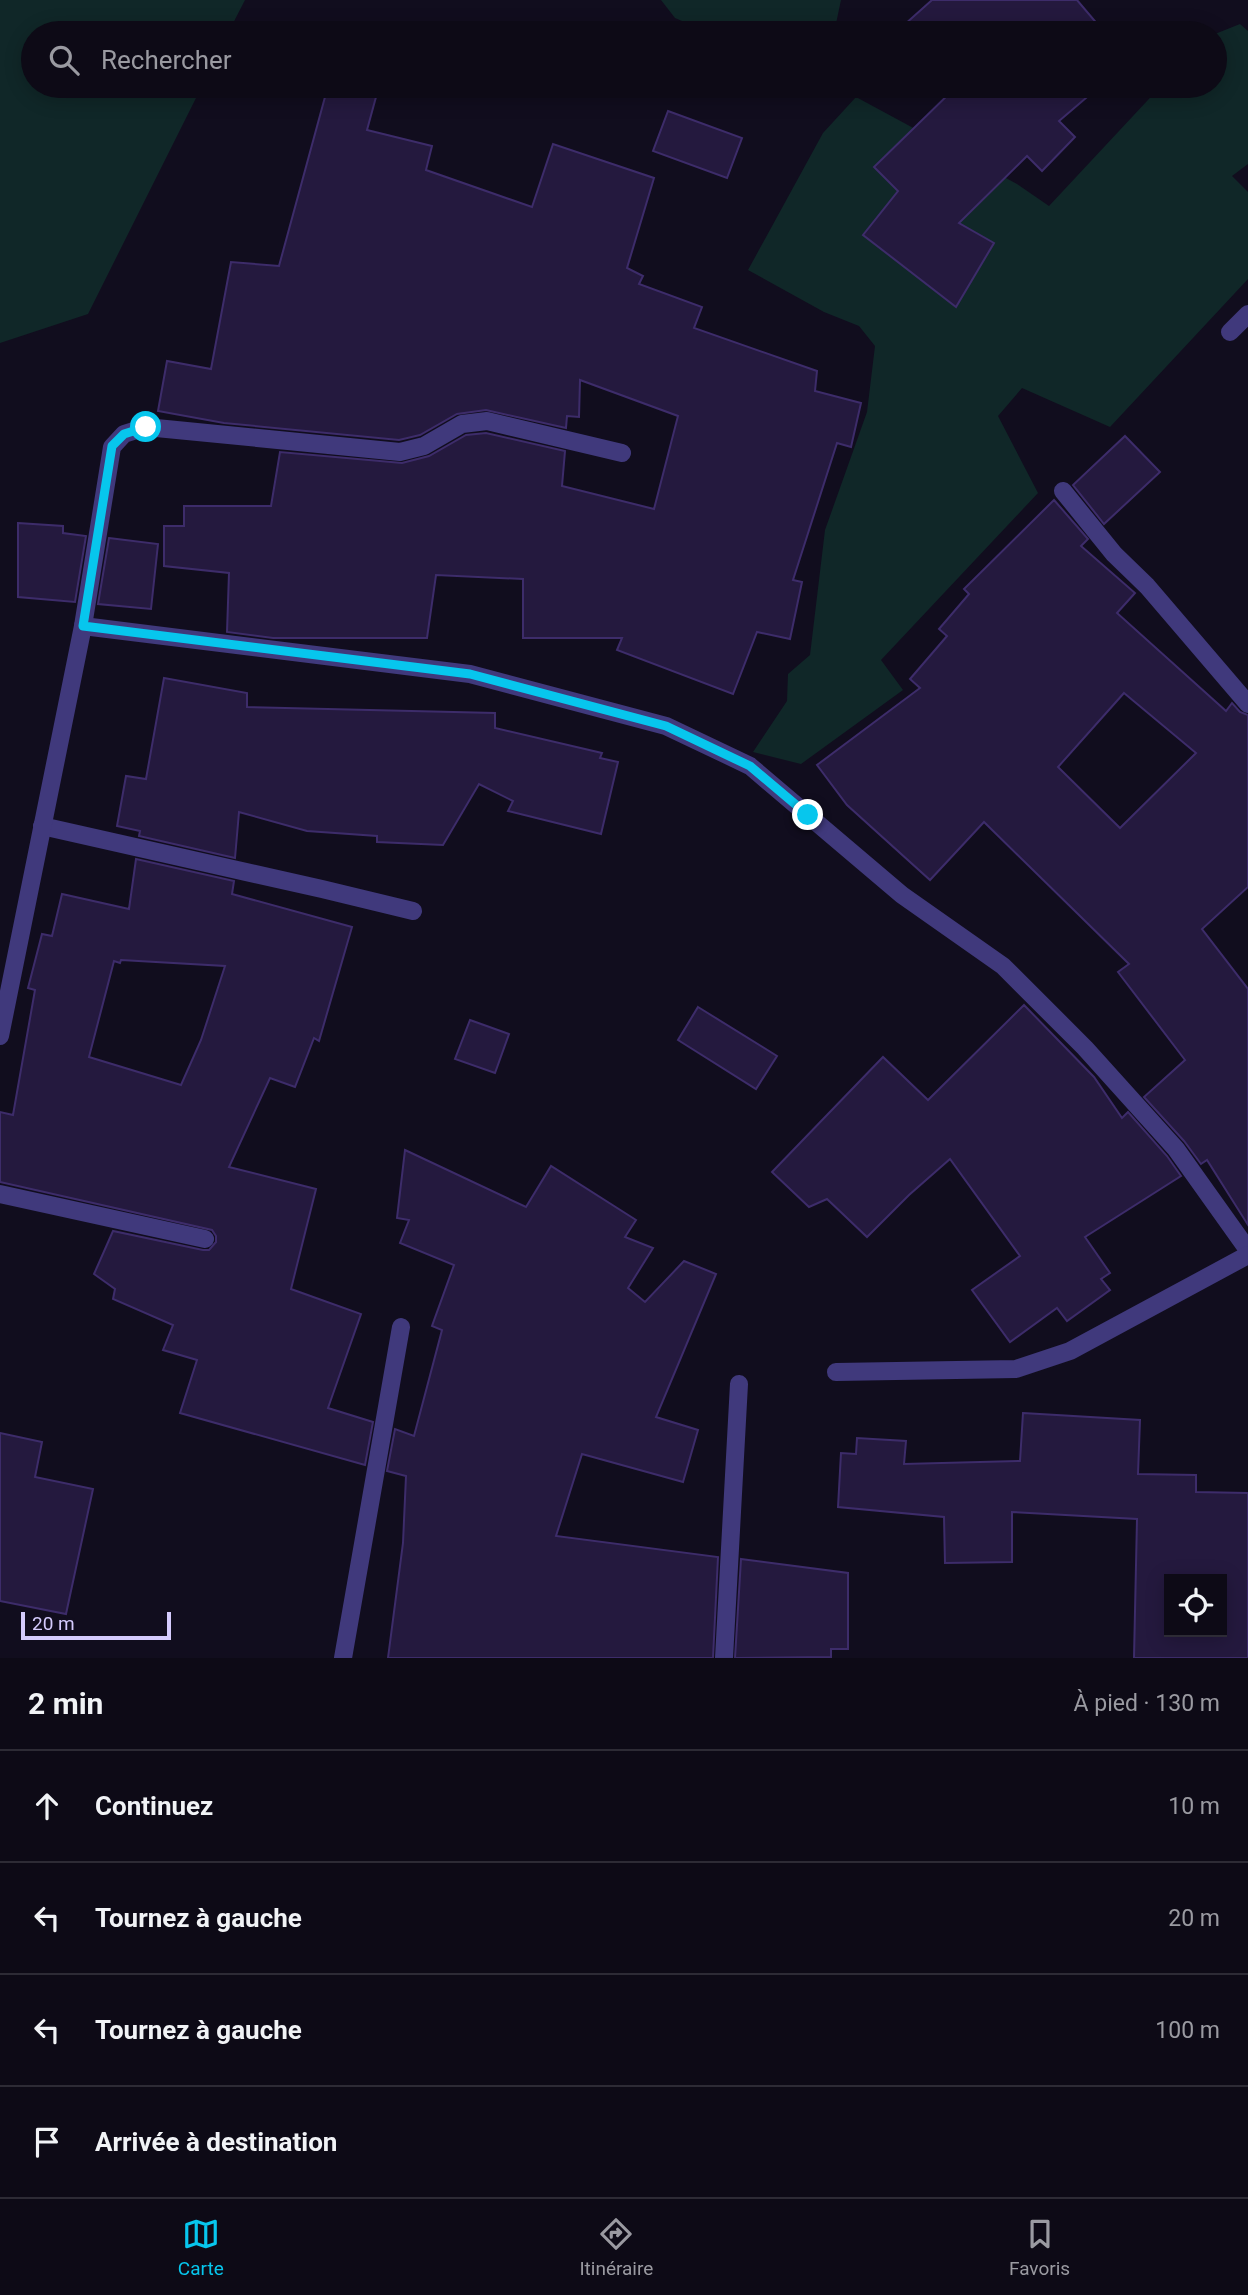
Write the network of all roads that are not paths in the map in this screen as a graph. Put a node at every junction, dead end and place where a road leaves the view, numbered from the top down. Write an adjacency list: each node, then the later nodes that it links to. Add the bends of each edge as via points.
1 (1248, 314): 2 (street)
2 (1230, 332)
3 (622, 453): 5 (street, via 487,421 462,424 424,446 400,452 146,427 124,434 112,446)
4 (1063, 492): 6 (street)
5 (83, 626): 7 (street); 12 (street, via 470,674 666,726 750,766 902,895 1003,966 1177,1149)
6 (1248, 704)
7 (42, 826): 8 (street); 9 (street)
8 (413, 911)
9 (0, 1036)
10 (0, 1194): 11 (street)
11 (205, 1239)
12 (1248, 1250)
13 (1248, 1255): 15 (street, via 1070,1351 1016,1369)
14 (401, 1327): 17 (street)
15 (836, 1372)
16 (738, 1384): 18 (street)
17 (343, 1658)
18 (724, 1658)

